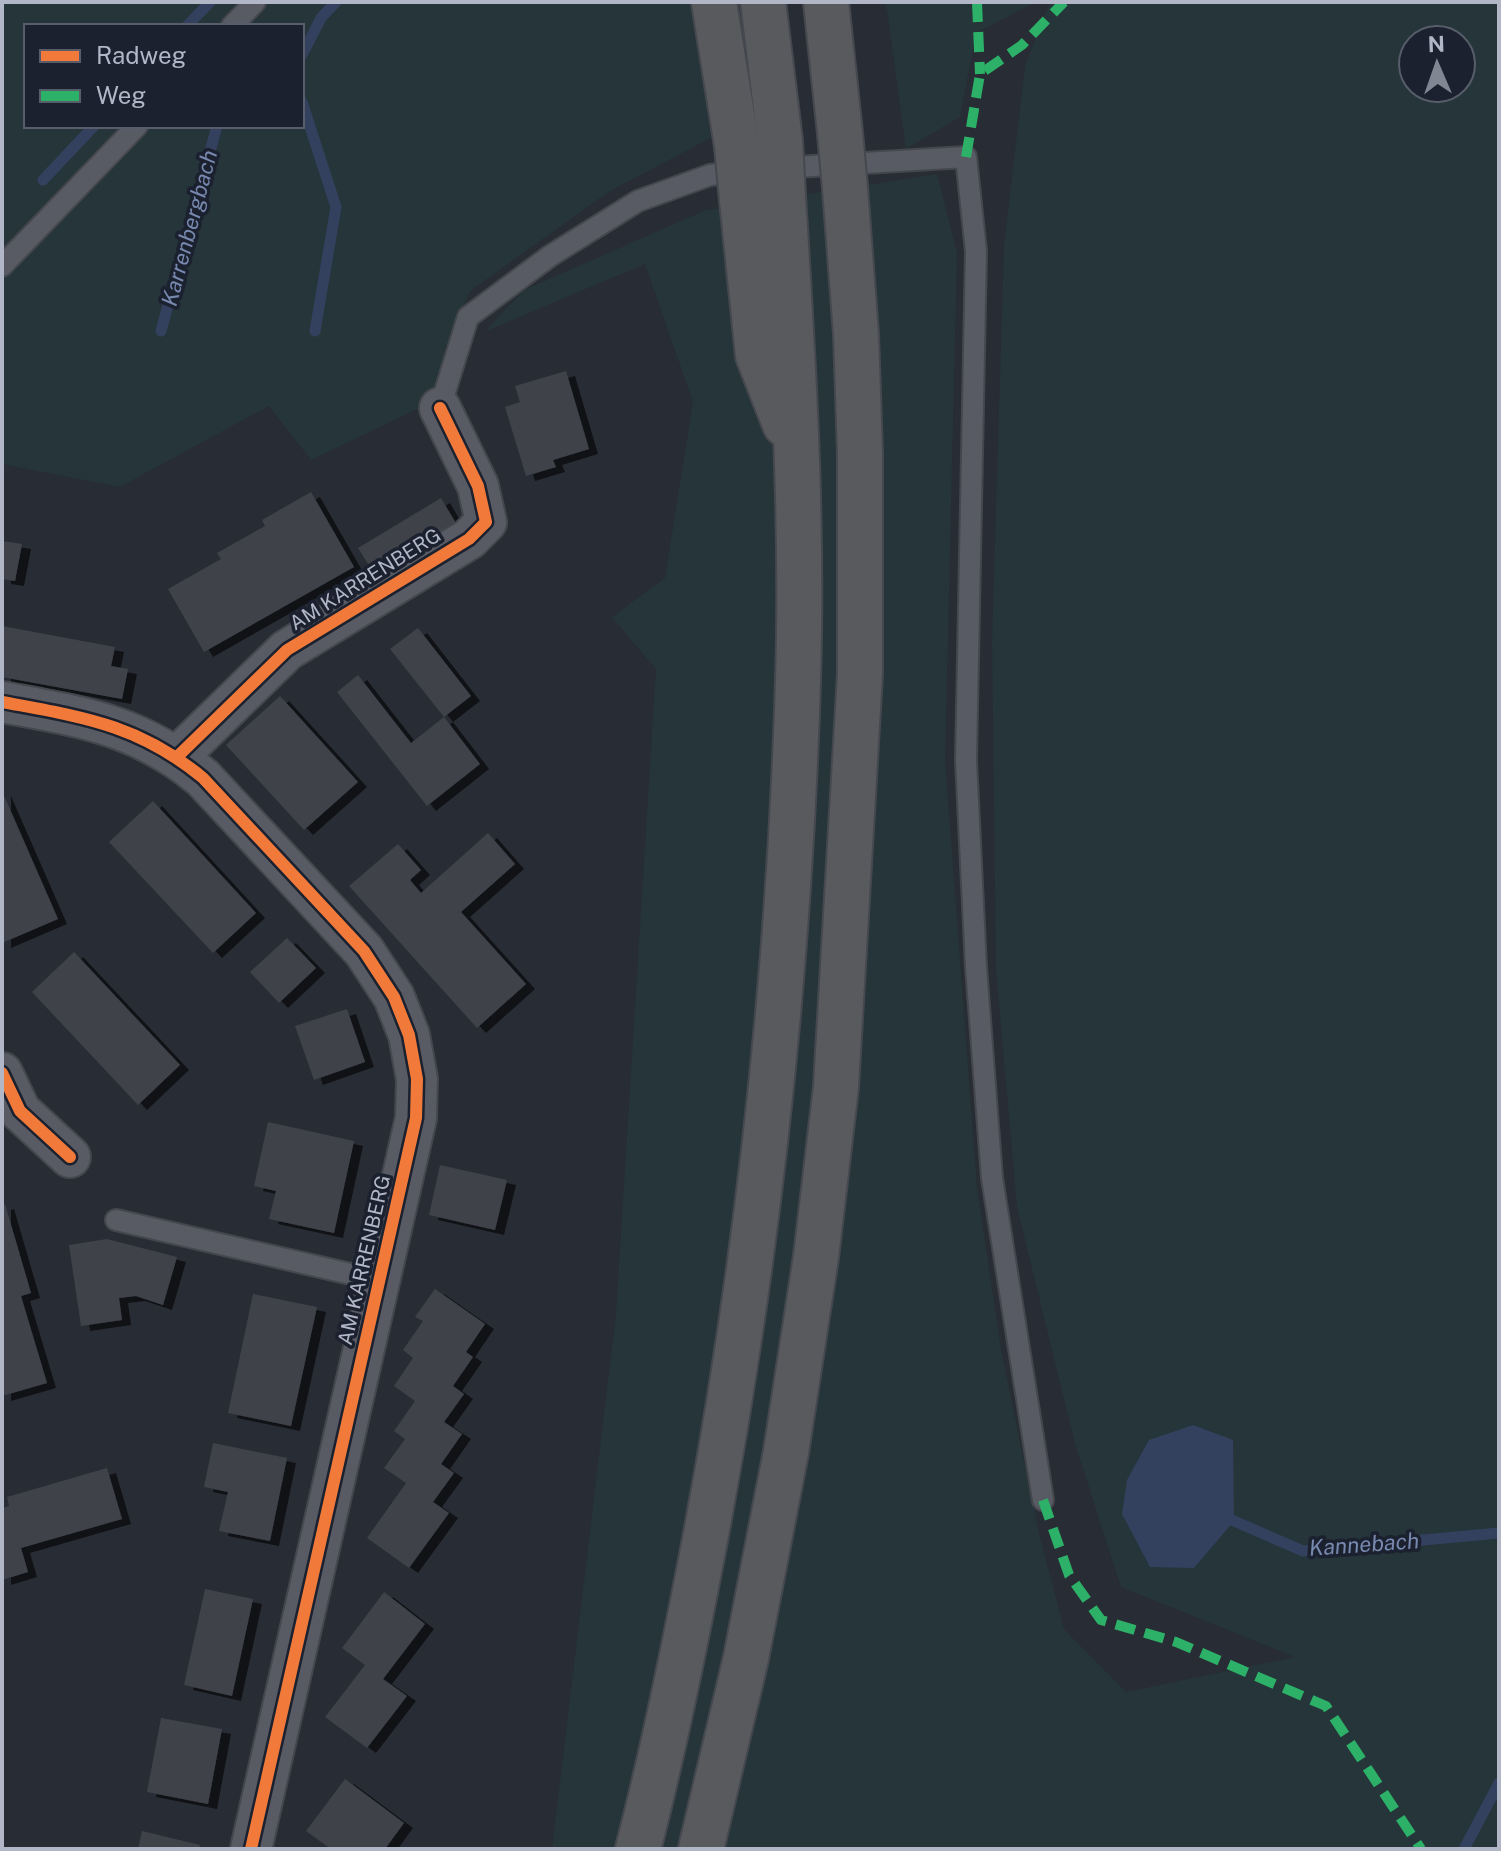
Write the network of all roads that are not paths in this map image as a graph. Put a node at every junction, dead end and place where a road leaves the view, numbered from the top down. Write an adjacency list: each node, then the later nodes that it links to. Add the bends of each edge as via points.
1 (255, 2): 5 (lane)
2 (714, 2): 7 (highway, bridge, via 737,146)
3 (763, 2): 7 (highway, bridge, via 780,141)
4 (826, 2): 19 (highway, bridge, via 845,188 860,438 860,674 836,1087 786,1452 746,1658)
5 (234, 24)
6 (135, 128): 8 (lane)
7 (763, 198): 18 (highway, via 758,355 797,454 798,680 783,955 772,1098 721,1457)
8 (2, 266)
9 (440, 408): 11 (street, AM KARRENBERG, via 478,486 486,522 469,539 287,650); 16 (lane, via 468,317 550,256 638,201 710,175 966,157 976,251 966,760 976,967 992,1178)
10 (2, 702): 11 (street, AM KARRENBERG, via 128,730)
11 (177, 757): 15 (street, AM KARRENBERG, via 203,778 364,951 394,997 409,1035 417,1079 416,1118)
12 (2, 1073): 13 (street, via 20,1111)
13 (70, 1157)
14 (116, 1220): 15 (lane, AM KARRENBERG)
15 (381, 1281): 17 (street, AM KARRENBERG)
16 (1043, 1500)
17 (251, 1849)
18 (638, 1849)
19 (701, 1849)

